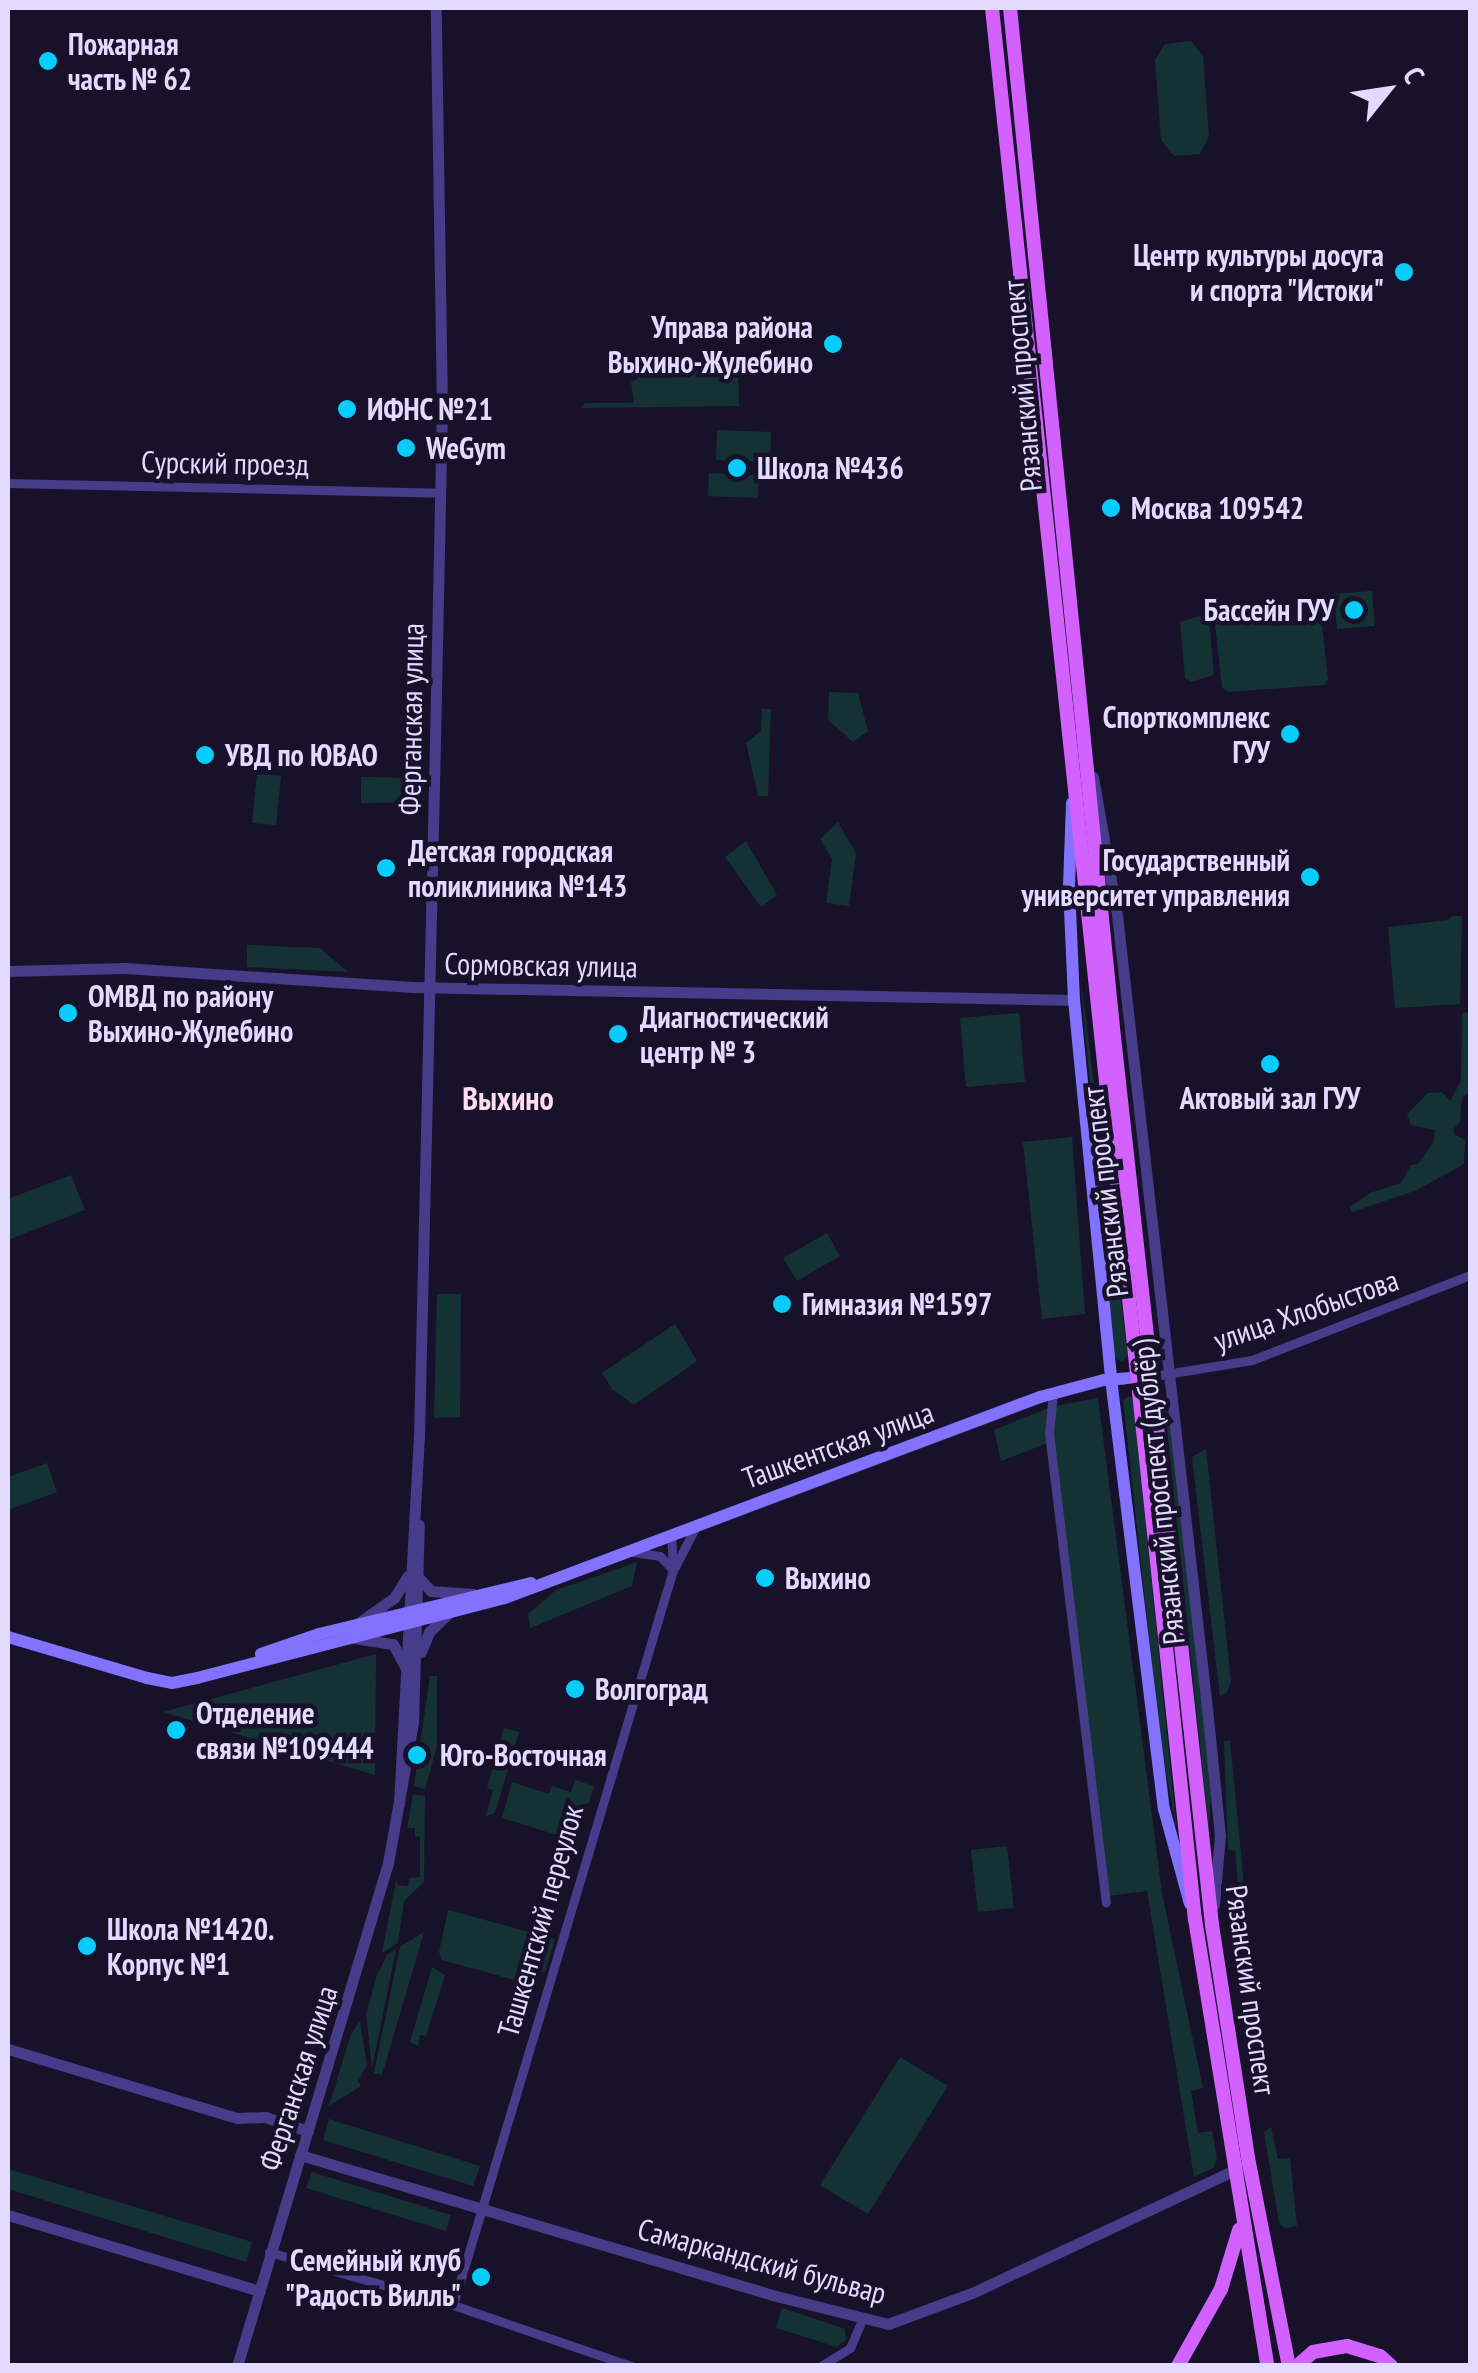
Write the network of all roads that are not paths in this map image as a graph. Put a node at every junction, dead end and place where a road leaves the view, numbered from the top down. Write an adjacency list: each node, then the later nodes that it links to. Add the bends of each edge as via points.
1 (436, 8): 5 (street, Ферганская улица)
2 (992, 8): 7 (main road, Рязанский проспект)
3 (1010, 8): 6 (main road, Рязанский проспект)
4 (8, 484): 5 (street, Сурский проезд)
5 (440, 492): 9 (street, Ферганская улица)
6 (1079, 699): 12 (street, Рязанский проспект (дублёр), via 1117,915); 13 (main road, Рязанский проспект)
7 (1072, 771): 10 (main road, Рязанский проспект (дублёр)); 13 (main road, Рязанский проспект)
8 (8, 971): 9 (street, Сормовская улица, via 125,968)
9 (429, 987): 10 (street, Сормовская улица); 20 (street, Ферганская улица)
10 (1074, 1000): 14 (main road, Рязанский проспект (дублёр))
11 (1470, 1275): 12 (street, улица Хлобыстова, via 1252,1360)
12 (1170, 1374): 13 (street, улица Хлобыстова); 30 (street, Рязанский проспект (дублёр), via 1220,1835)
13 (1146, 1376): 14 (main road, Ташкентская улица); 29 (main road, Рязанский проспект); 30 (main road, Рязанский проспект)
14 (1111, 1379): 15 (main road, Ташкентская улица); 29 (main road, Рязанский проспект (дублёр), via 1164,1808)
15 (1053, 1393): 16 (main road, Ташкентская улица); 28 (street, via 1050,1433)
16 (696, 1525): 17 (main road, Ташкентская улица); 19 (street)
17 (670, 1535): 18 (main road, Ташкентская улица); 19 (street, Ташкентский переулок)
18 (625, 1551): 19 (street, via 660,1556); 21 (main road, Ташкентская улица)
19 (674, 1570): 36 (street, Ташкентский переулок)
20 (414, 1575): 22 (street, via 431,1591); 24 (street, Ферганская улица); 25 (street)
21 (544, 1581): 22 (main road, Ташкентская улица); 23 (main road, Ташкентская улица)
22 (475, 1594): 24 (main road, Ташкентская улица)
23 (449, 1613): 24 (main road, Ташкентская улица); 27 (street, via 426,1636)
24 (413, 1616): 25 (main road, Ташкентская улица); 27 (street, Ферганская улица)
25 (354, 1631): 26 (main road, Ташкентская улица, via 172,1683); 27 (street, via 393,1644)
26 (8, 1637)
27 (411, 1676): 32 (street, Ферганская улица, via 399,1804 379,1900)
28 (1106, 1903)
29 (1195, 1919): 35 (main road, Рязанский проспект)
30 (1212, 1925): 34 (main road, Рязанский проспект)
31 (8, 2049): 32 (street, via 237,2118 265,2117)
32 (308, 2131): 33 (street, Ферганская улица)
33 (300, 2154): 36 (street, Самаркандский бульвар); 39 (street, Ферганская улица)
34 (1249, 2163): 35 (street, Самаркандский бульвар); 48 (main road, Рязанский проспект)
35 (1234, 2170): 37 (main road, Рязанский проспект); 42 (street, Самаркандский бульвар, via 972,2293 896,2322)
36 (482, 2207): 41 (street, Ташкентский переулок); 42 (street, Самаркандский бульвар)
37 (1241, 2214): 43 (main road, Рязанский проспект); 47 (main road, via 1221,2289)
38 (8, 2215): 40 (street)
39 (270, 2252): 40 (street, Ферганская улица); 41 (street)
40 (260, 2291): 44 (street, Ферганская улица)
41 (454, 2306): 45 (street)
42 (862, 2320): 46 (street, via 850,2348)
43 (1265, 2360)
44 (237, 2366)
45 (630, 2366)
46 (821, 2366)
47 (1178, 2366)
48 (1288, 2366)
49 (1297, 2366): 50 (main road, via 1313,2352 1347,2346)
50 (1392, 2366)

